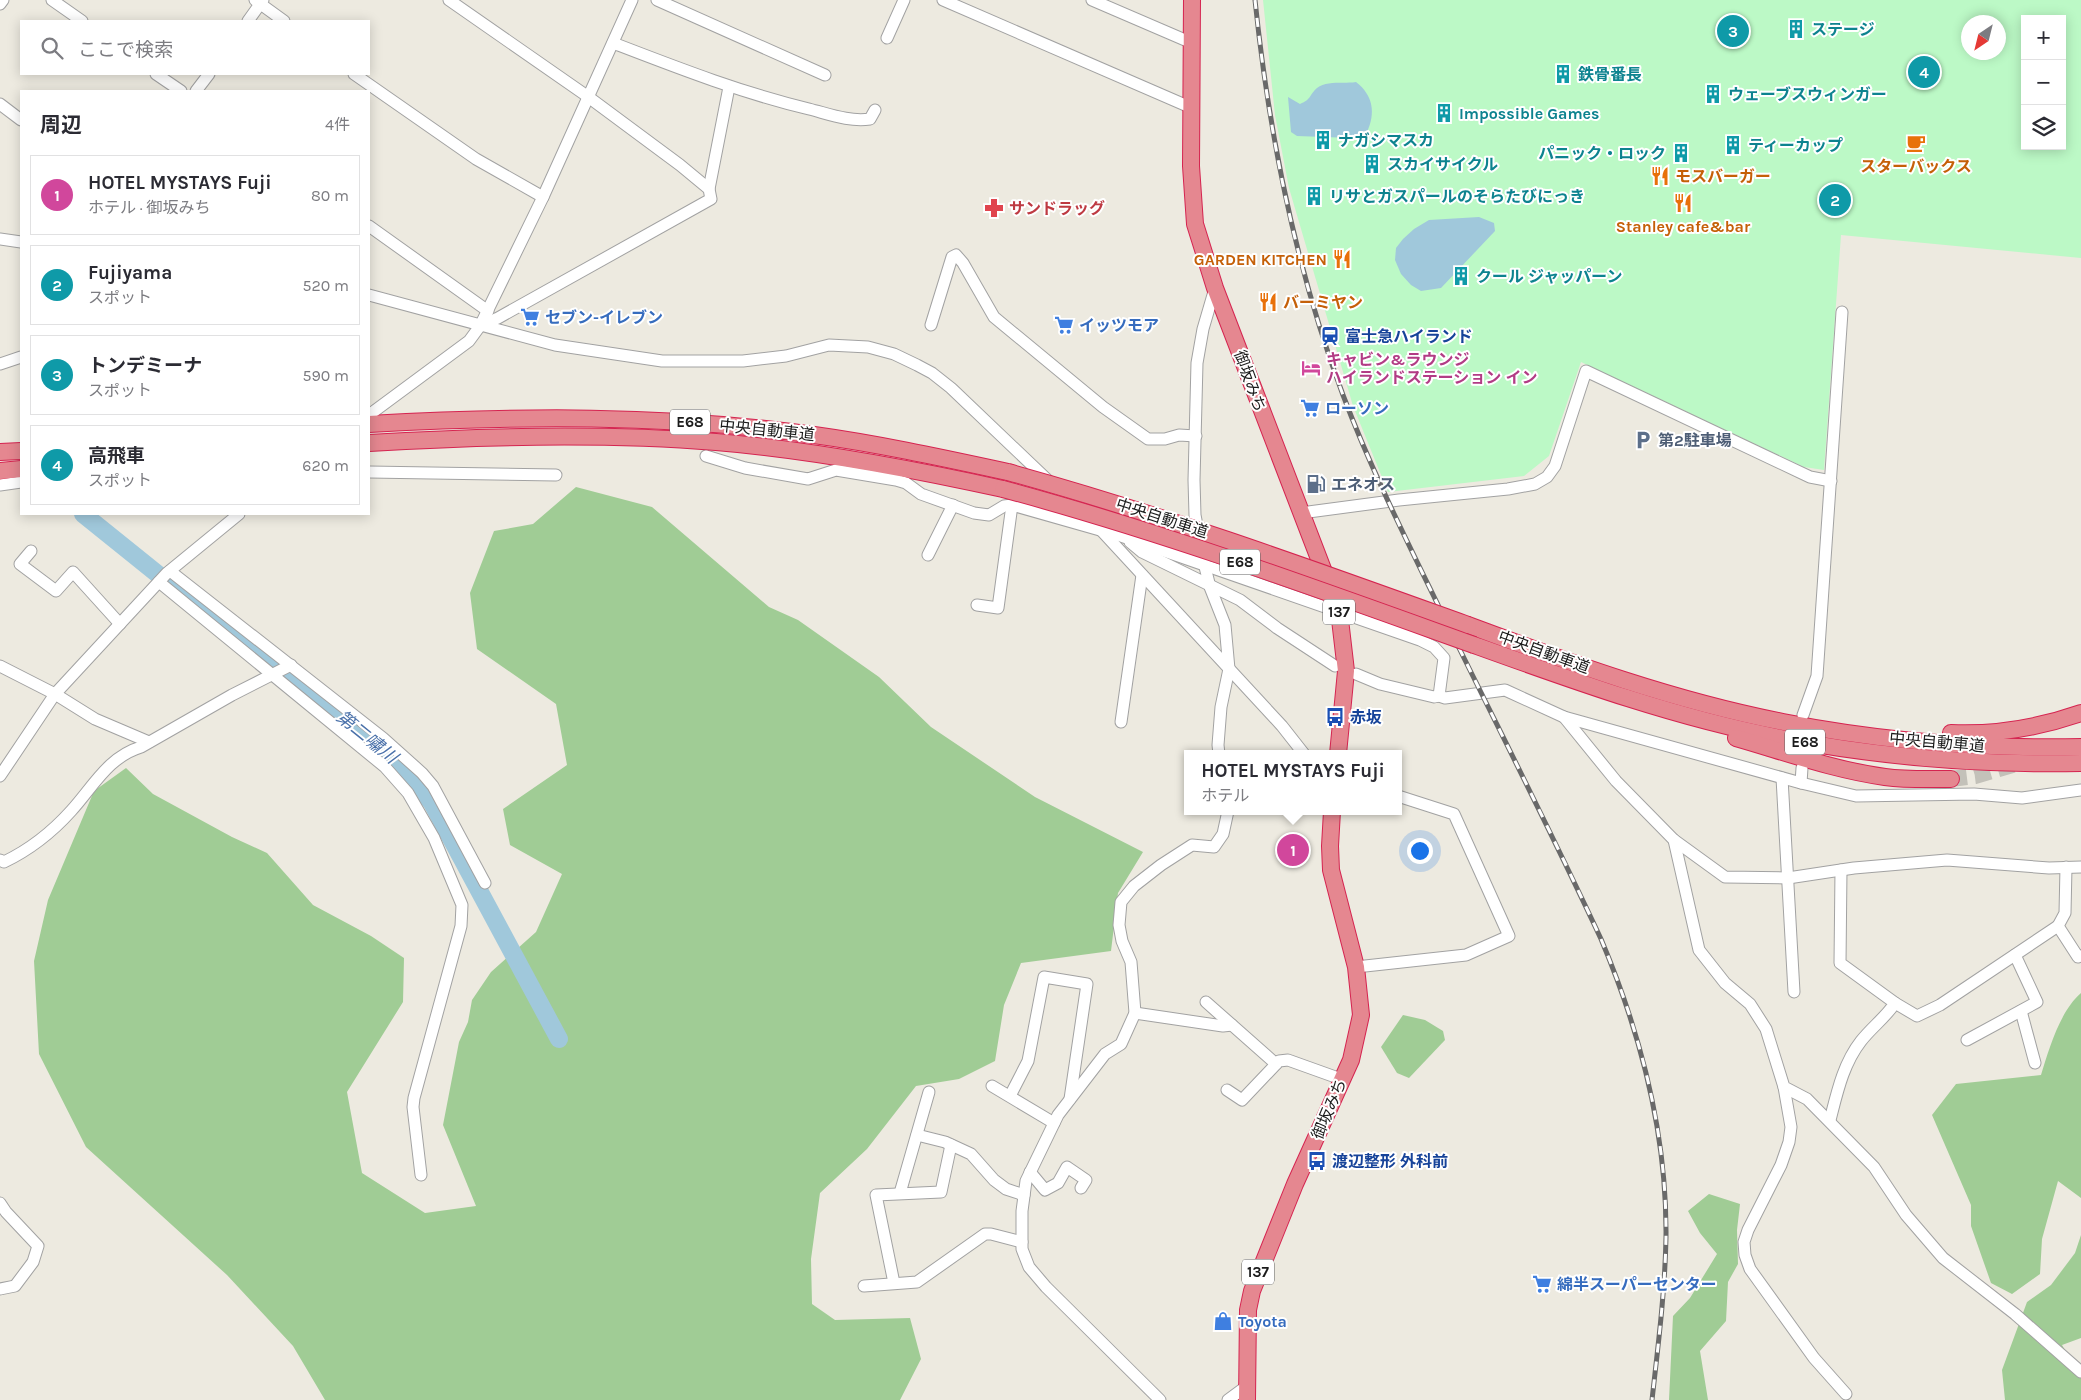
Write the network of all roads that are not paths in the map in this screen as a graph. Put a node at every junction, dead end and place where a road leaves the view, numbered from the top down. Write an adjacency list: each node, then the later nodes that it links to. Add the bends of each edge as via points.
1 (3, 0): 11 (street)
2 (52, 0): 12 (street)
3 (449, 0): 25 (street)
4 (632, 0): 16 (street)
5 (657, 0): 21 (street)
6 (904, 0): 15 (street)
7 (943, 0): 27 (street)
8 (1092, 0): 17 (street)
9 (1192, 0): 17 (highway, 御坂みち / 137)
10 (259, 1): 13 (street); 14 (street)
11 (0, 4)
12 (81, 20)
13 (249, 20)
14 (283, 20)
15 (887, 38)
16 (613, 43): 22 (street); 25 (street)
17 (1192, 43): 27 (highway, 御坂みち / 137)
18 (157, 75): 23 (street)
19 (208, 75): 24 (street)
20 (355, 75): 31 (street, via 476,159)
21 (825, 75)
22 (729, 87): 28 (street, via 852,120 870,119); 30 (street)
23 (180, 90)
24 (197, 90)
25 (587, 96): 30 (street); 31 (street)
26 (0, 104): 29 (street)
27 (1192, 108): 35 (highway, 御坂みち / 137, via 1195,224)
28 (875, 110)
29 (20, 119)
30 (709, 189): 40 (street, via 711,199)
31 (543, 197): 37 (street)
32 (370, 227): 37 (street)
33 (0, 239): 34 (street)
34 (20, 242)
35 (1215, 288): 45 (street, via 1197,363); 58 (highway, 御坂みち / 137)
36 (370, 295): 40 (street)
37 (488, 311): 40 (street)
38 (1842, 312): 54 (street)
39 (931, 325): 45 (street, via 952,257 956,255 994,317 1103,407 1148,438)
40 (480, 326): 43 (street, via 469,341); 60 (street, via 555,346 662,361 743,361 786,356 829,345 868,346 894,354 932,373 951,388)
41 (20, 357): 42 (street)
42 (0, 364)
43 (370, 415)
44 (370, 424): 84 (highway, 中央自動車道 / E68, bridge, via 471,419 669,421 814,435 1008,472 1191,527 1601,673)
45 (1196, 436): 64 (street, via 1195,515)
46 (370, 443): 74 (highway, 中央自動車道 / E68, bridge, via 578,436 716,442 868,462 1003,489 1096,514)
47 (20, 451): 48 (highway)
48 (0, 452)
49 (706, 456): 56 (street, via 745,468 808,479 836,470 896,480 921,494)
50 (0, 471): 53 (highway)
51 (370, 472): 52 (street)
52 (556, 475)
53 (19, 478): 55 (street)
54 (1831, 481): 58 (street, via 1810,477 1586,371 1555,466 1547,477 1535,484); 81 (street, via 1818,676)
55 (0, 485)
56 (953, 505): 57 (street, via 989,515); 63 (street)
57 (1012, 505): 60 (street); 68 (street, via 998,608)
58 (1301, 513): 69 (highway, 御坂みち / 137)
59 (238, 515): 65 (street)
60 (1099, 528): 61 (street); 66 (street)
61 (1121, 536): 64 (street); 67 (street, via 1142,552)
62 (31, 551): 70 (street, via 20,564 56,592 73,572)
63 (928, 555)
64 (1204, 564): 67 (street); 69 (street)
65 (166, 575): 70 (street); 72 (street); 76 (street)
66 (1142, 575): 75 (street); 83 (street)
67 (1210, 586): 73 (street, via 1240,600); 75 (street, via 1225,625)
68 (976, 605)
69 (1339, 611): 79 (street, via 1434,647 1444,658); 89 (highway, 御坂みち / 137, via 1346,671)
70 (120, 624): 78 (street)
71 (0, 666): 78 (street)
72 (288, 666): 76 (street); 106 (street, via 422,772 433,786)
73 (1335, 666)
74 (1538, 668): 90 (highway, 中央自動車道 / E68, via 1658,707 1779,738 1830,747 1995,763); 94 (highway, via 1628,706 1828,765 1886,777)
75 (1229, 669): 87 (street); 88 (street)
76 (274, 674): 85 (street); 132 (street, via 386,767 408,792 434,838 462,905 462,926 414,1098)
77 (1356, 674): 79 (street, via 1380,684)
78 (55, 694): 85 (street, via 96,719); 92 (street)
79 (1439, 696): 82 (street, via 1445,698 1505,690)
80 (2081, 713): 84 (highway, via 2053,723 1993,733 1910,732)
81 (1803, 715)
82 (1564, 717): 93 (street); 100 (street, via 1616,781)
83 (1121, 722)
84 (1782, 722): 86 (highway, 中央自動車道 / E68, via 1871,736 1954,744)
85 (150, 742): 101 (street, via 119,756 64,819 22,853 4,862)
86 (2081, 747)
87 (1219, 750)
88 (1301, 750)
89 (1338, 750)
90 (2081, 763)
91 (1802, 768): 95 (street)
92 (0, 776)
93 (1782, 778): 95 (street); 105 (street)
94 (1950, 779)
95 (1802, 784): 96 (street, via 1856,796 1974,794 2022,798)
96 (2081, 790)
97 (1402, 797): 110 (street, via 1454,814 1510,936 1466,955)
98 (1227, 815): 115 (street, via 1223,834 1214,847 1192,846 1134,886 1121,902 1119,925 1132,962)
99 (1332, 815): 110 (highway, 御坂みち / 137, via 1330,870)
100 (1674, 840): 105 (street, via 1725,877); 122 (street, via 1699,950 1725,983 1750,1004 1766,1029)
101 (0, 860)
102 (2066, 867): 103 (street); 104 (street, via 1947,860); 107 (street, via 2065,913)
103 (2081, 867)
104 (1840, 870): 105 (street); 113 (street, via 1840,963)
105 (1788, 878): 111 (street)
106 (485, 882)
107 (2058, 926): 108 (street); 109 (street, via 2078,957)
108 (2016, 955): 113 (street, via 1940,1005 1917,1016); 114 (street, via 2037,1002)
109 (2081, 956)
110 (1356, 967): 120 (highway, 御坂みち / 137, via 1361,1015 1351,1060)
111 (1794, 992)
112 (1206, 1002): 116 (street)
113 (1895, 1003): 127 (street, via 1860,1043 1842,1076)
114 (2021, 1011): 117 (street); 118 (street)
115 (1135, 1013): 116 (street, via 1223,1026); 126 (street, via 1121,1044 1105,1054)
116 (1232, 1024): 119 (street)
117 (1967, 1040)
118 (2035, 1063)
119 (1276, 1064): 120 (street, via 1288,1060); 123 (street, via 1242,1100)
120 (1341, 1079): 142 (highway, 御坂みち / 137, via 1294,1184 1252,1291 1248,1310)
121 (992, 1086): 125 (street)
122 (1784, 1087): 127 (street, via 1807,1099); 143 (street, via 1791,1127 1789,1142 1748,1230 1744,1242 1745,1255 1750,1269 1814,1358)
123 (1227, 1090)
124 (928, 1092): 129 (street)
125 (1010, 1096): 126 (street, via 1028,1061 1044,978 1087,984); 128 (street)
126 (1069, 1101): 128 (street)
127 (1830, 1120): 141 (street, via 1874,1167 1906,1216 1943,1258 2015,1314)
128 (1054, 1124): 131 (street)
129 (917, 1135): 130 (street); 134 (street)
130 (951, 1145): 134 (street, via 941,1192); 135 (street, via 971,1154 983,1170 1006,1189)
131 (1030, 1172): 133 (street, via 1044,1190 1058,1183 1067,1167 1086,1180); 135 (street)
132 (421, 1175)
133 (1081, 1188)
134 (900, 1194): 138 (street, via 876,1195)
135 (1024, 1194): 137 (street)
136 (0, 1203): 140 (street, via 38,1246 33,1262 15,1286)
137 (1022, 1242): 138 (street, via 985,1234 917,1282); 144 (street, via 1029,1267 1046,1287)
138 (894, 1283): 139 (street)
139 (864, 1286)
140 (0, 1289)
141 (2081, 1372)
142 (1247, 1393): 145 (street)
143 (1846, 1394)
144 (1160, 1400)
145 (1228, 1400)

